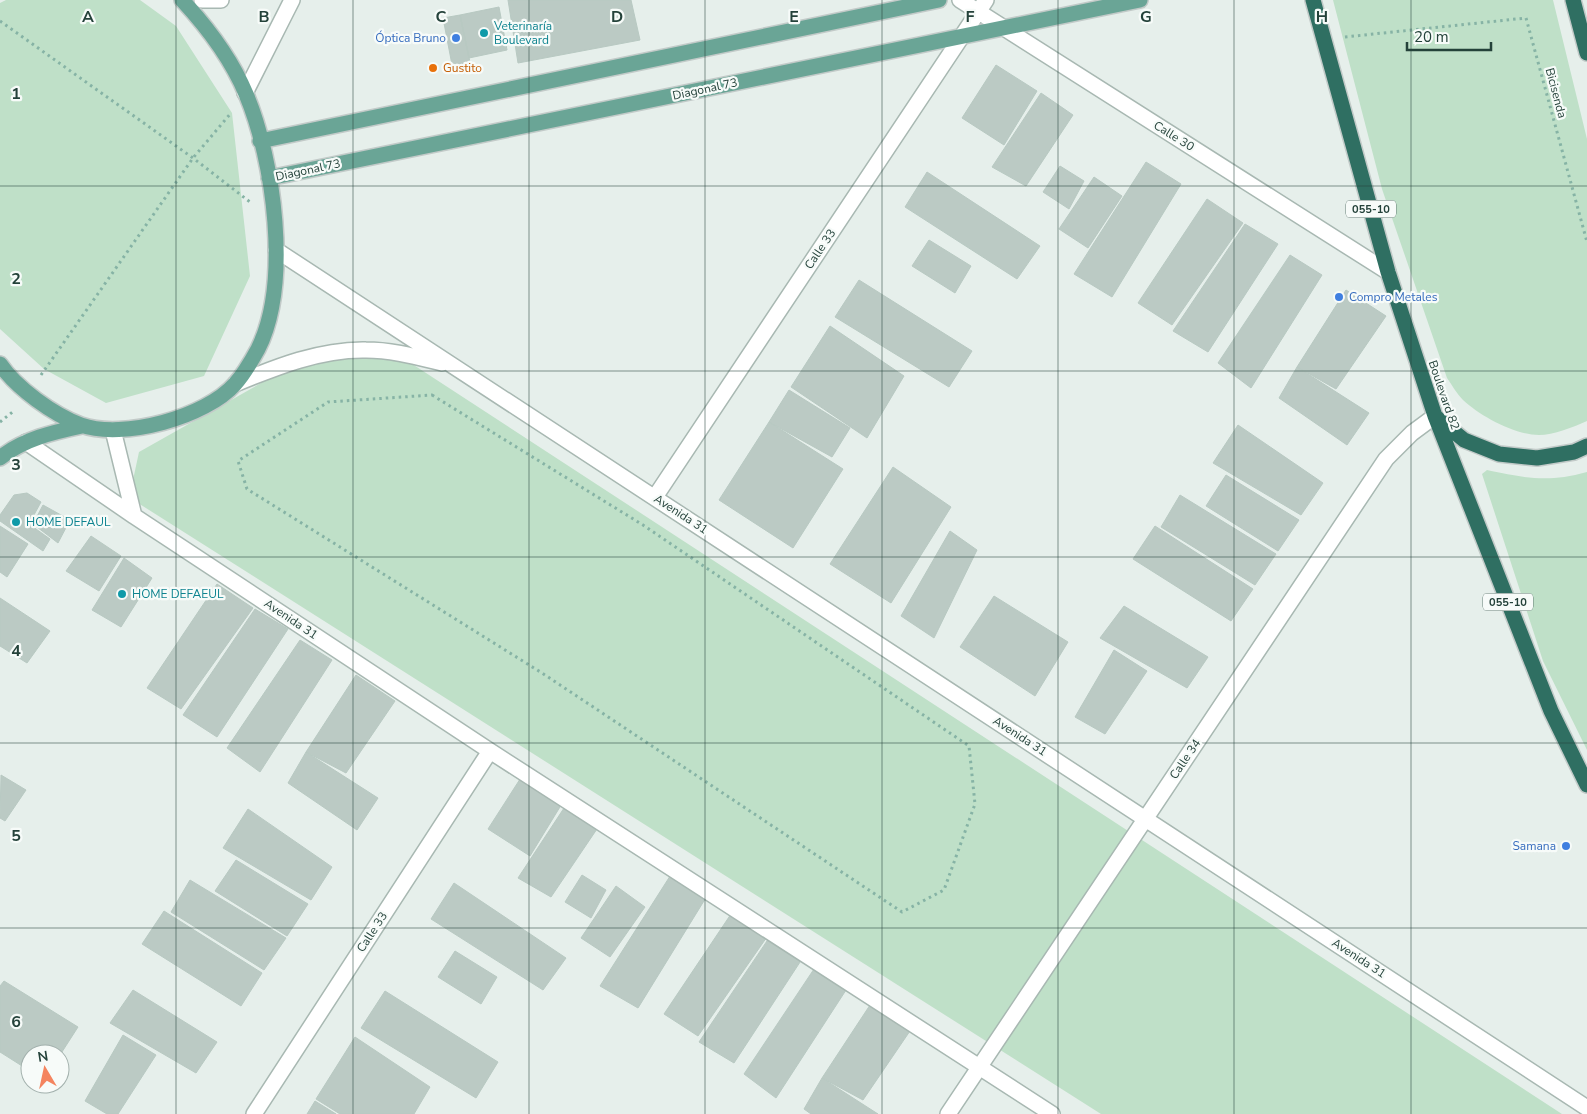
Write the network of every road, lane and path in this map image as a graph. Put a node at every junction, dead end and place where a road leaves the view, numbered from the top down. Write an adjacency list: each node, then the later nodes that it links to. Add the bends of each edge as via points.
1 (182, 0): 16 (main road, via 222,50)
2 (202, 0): 3 (street)
3 (221, 0)
4 (292, 0): 16 (street)
5 (939, 0): 17 (main road)
6 (960, 0): 10 (street, Calle 30)
7 (1140, 0): 12 (main road, Diagonal 73)
8 (1313, 0): 23 (highway, Boulevard 82 / 055-10)
9 (1573, 0): 15 (highway)
10 (982, 6): 12 (street, Calle 30); 13 (street, Calle 33)
11 (0, 21): 18 (path)
12 (1004, 28): 13 (main road, Diagonal 73); 23 (street, Calle 30)
13 (962, 36): 19 (main road, Diagonal 73); 36 (street, Calle 33)
14 (1343, 37): 21 (path, Bicisenda, via 1526,18)
15 (1587, 52)
16 (248, 99): 17 (main road); 18 (path)
17 (260, 141): 19 (main road)
18 (193, 158): 20 (path, via 252,204); 27 (path)
19 (269, 178): 20 (main road)
20 (273, 203): 22 (main road)
21 (1587, 242)
22 (276, 250): 25 (street, Avenida 31); 26 (main road, via 276,282 270,316 258,348)
23 (1388, 272): 28 (highway, Boulevard 82 / 055-10)
24 (0, 364): 27 (main road)
25 (453, 365): 26 (street, Avenida 31, via 366,350 339,352 285,365); 36 (street, Avenida 31)
26 (235, 384): 31 (main road, via 214,401 182,417 148,427)
27 (29, 394): 29 (path); 30 (main road)
28 (1435, 416): 33 (highway, via 1464,440 1499,454 1536,458 1574,452); 39 (highway, Boulevard 82 / 055-10, via 1551,711); 40 (street, Calle 34, via 1386,458)
29 (0, 422)
30 (82, 426): 31 (main road); 32 (main road)
31 (113, 430): 37 (street)
32 (26, 442): 34 (main road); 37 (street, Avenida 31)
33 (1587, 446)
34 (0, 458)
35 (238, 461): 35 (path, via 247,489 542,673 902,912 944,890 975,804 970,746 643,525 432,395 328,402)
36 (655, 497): 40 (street, Avenida 31)
37 (134, 516): 38 (street, Avenida 31)
38 (490, 751): 41 (street, Avenida 31); 43 (street, Calle 33)
39 (1587, 785)
40 (1146, 818): 41 (street, Calle 34); 42 (street, Avenida 31)
41 (979, 1066): 44 (street, Calle 34); 45 (street, Avenida 31)
42 (1587, 1108)
43 (254, 1114)
44 (948, 1114)
45 (1052, 1114)

